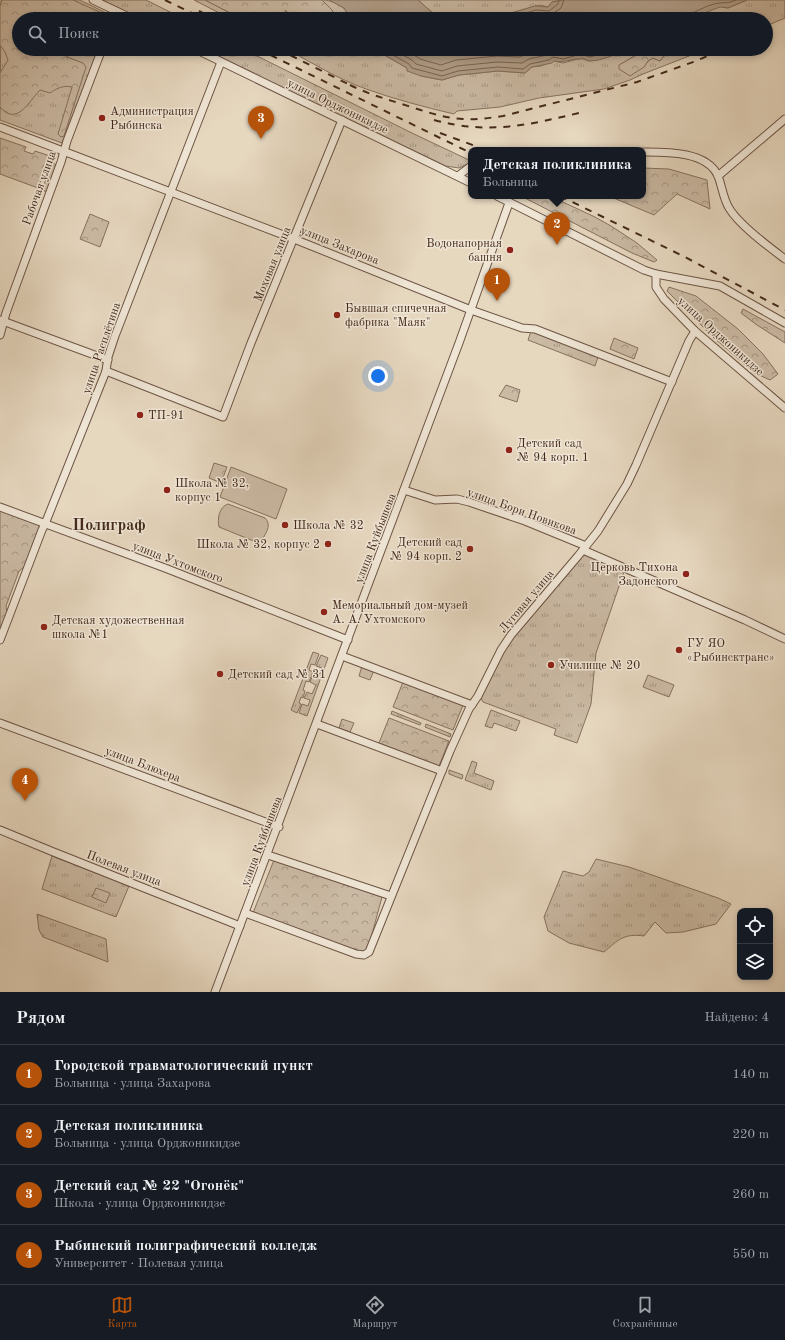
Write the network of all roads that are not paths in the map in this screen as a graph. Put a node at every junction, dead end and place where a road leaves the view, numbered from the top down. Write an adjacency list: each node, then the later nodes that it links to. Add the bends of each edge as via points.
1 (93, 0): 2 (street)
2 (116, 11)
3 (99, 56): 9 (street, Рабочая улица)
4 (209, 56): 5 (street, улица Орджоникидзе)
5 (221, 62): 7 (street, улица Орджоникидзе); 15 (street, улица Расплётина)
6 (785, 119): 13 (street)
7 (342, 120): 12 (street, улица Орджоникидзе); 18 (street, Моховая улица)
8 (0, 127): 9 (street, улица Захарова)
9 (64, 151): 15 (street, улица Захарова); 22 (street, Рабочая улица)
10 (646, 152): 13 (street, via 685,154 701,160 713,168)
11 (468, 168): 12 (street)
12 (458, 176): 14 (street, улица Орджоникидзе)
13 (718, 176): 19 (street, via 729,208 741,222)
14 (468, 181)
15 (171, 192): 18 (street, улица Захарова); 26 (street, улица Расплётина)
16 (503, 199): 17 (street)
17 (509, 202): 20 (street); 21 (street, улица Куйбышева)
18 (294, 239): 21 (street, улица Захарова); 27 (street, Моховая улица, via 223,417)
19 (785, 259)
20 (656, 274): 23 (street, via 720,286); 24 (street, улица Орджоникидзе, via 656,287 664,299)
21 (471, 310): 28 (street, улица Захарова, via 522,328 535,329); 30 (street, улица Куйбышева)
22 (2, 321): 25 (street, Рабочая улица); 26 (street)
23 (785, 323)
24 (695, 331): 28 (street, Луговая улица); 29 (street, улица Орджоникидзе)
25 (0, 335)
26 (108, 360): 27 (street, улица Расплётина)
27 (106, 371): 32 (street, улица Расплётина)
28 (672, 382): 33 (street, Луговая улица, via 632,475 605,520)
29 (785, 408)
30 (404, 490): 33 (street, улица Бори Новикова, via 431,499 457,499 469,502 525,521); 36 (street, улица Куйбышева)
31 (0, 507): 32 (street, улица Ухтомского)
32 (45, 524): 35 (street, улица Расплётина); 36 (street, улица Ухтомского, via 171,570)
33 (584, 548): 34 (street, улица Бори Новикова); 38 (street, Луговая улица, via 508,639)
34 (785, 639)
35 (0, 640)
36 (348, 640): 37 (street, улица Куйбышева)
37 (342, 656): 38 (street); 40 (street, улица Куйбышева)
38 (472, 705): 41 (street, Луговая улица)
39 (0, 723): 42 (street, улица Блюхера)
40 (317, 724): 41 (street); 42 (street, улица Куйбышева)
41 (442, 771): 45 (street, Луговая улица)
42 (278, 827): 44 (street, улица Куйбышева)
43 (0, 830): 47 (street, Полевая улица)
44 (268, 855): 45 (street); 46 (street, улица Куйбышева)
45 (391, 896): 46 (street, Луговая улица, via 371,948 364,955)
46 (245, 913): 47 (street, улица Куйбышева)
47 (240, 926): 48 (street, улица Куйбышева)
48 (216, 992)

